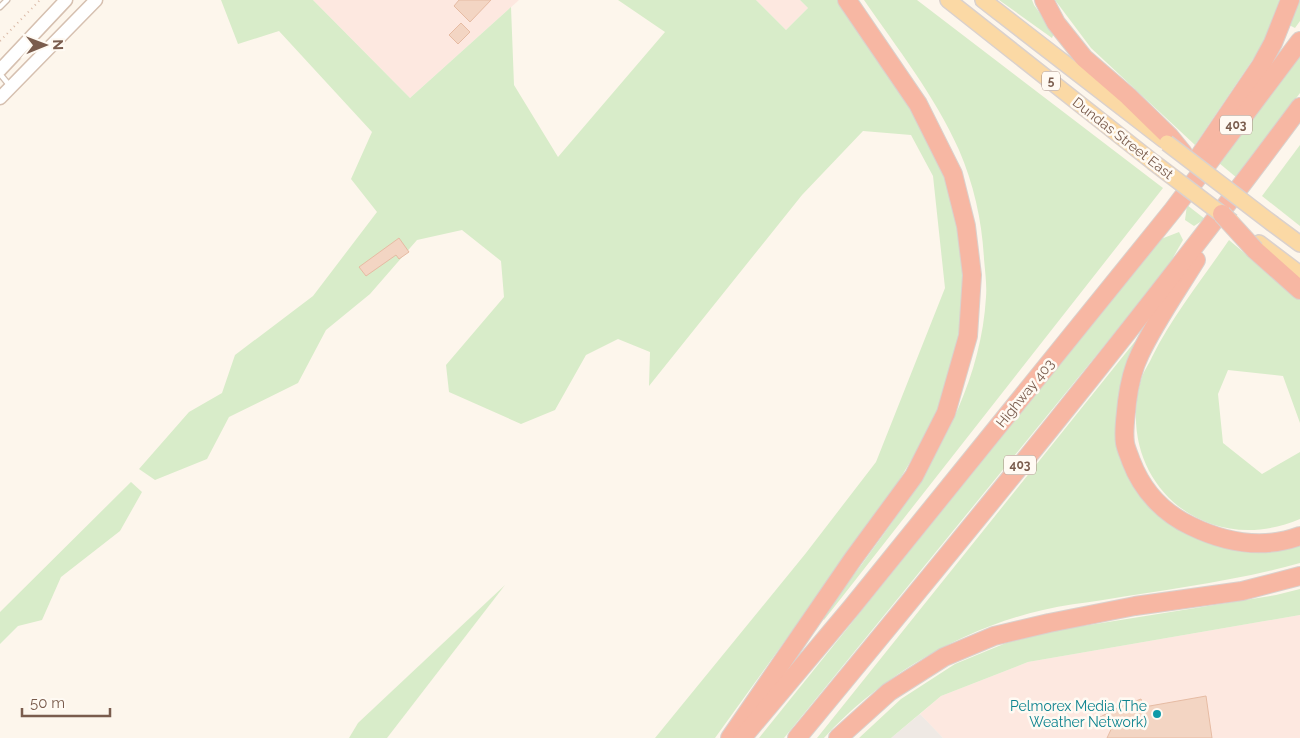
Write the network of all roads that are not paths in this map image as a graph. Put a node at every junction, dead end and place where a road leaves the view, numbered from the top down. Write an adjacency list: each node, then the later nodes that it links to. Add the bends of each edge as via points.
1 (8, 0): 9 (lane)
2 (66, 0): 11 (main road)
3 (96, 0): 13 (main road)
4 (847, 0): 27 (highway, via 918,104 953,174 966,226 972,275 968,336 946,412 914,476)
5 (948, 0): 20 (main road, Dundas Street East / 5, bridge)
6 (983, 0): 16 (main road, Dundas Street East / 5)
7 (1044, 0): 16 (highway, via 1056,23 1084,58 1128,96)
8 (1290, 0): 19 (highway, via 1261,65 1198,158)
9 (0, 7)
10 (1300, 41): 19 (highway, Highway 403 / 403)
11 (0, 70)
12 (0, 74): 13 (lane)
13 (11, 87): 14 (main road)
14 (0, 98)
15 (1300, 107): 18 (highway, 403)
16 (1168, 140): 17 (highway, bridge)
17 (1187, 158): 21 (main road, Dundas Street East, bridge)
18 (1239, 189): 25 (highway, via 1139,356 1129,389 1125,445 1137,477 1149,494 1182,522 1208,534 1241,543 1284,542); 29 (highway, 403)
19 (1173, 210): 28 (highway, Highway 403 / 403)
20 (1222, 214): 22 (highway, bridge)
21 (1300, 244)
22 (1257, 246): 23 (main road); 24 (highway)
23 (1300, 274)
24 (1300, 290)
25 (1300, 536)
26 (1300, 576): 30 (highway, via 1242,591 1135,606 994,636 944,657 889,692)
27 (730, 738)
28 (742, 738)
29 (798, 738)
30 (838, 738)

